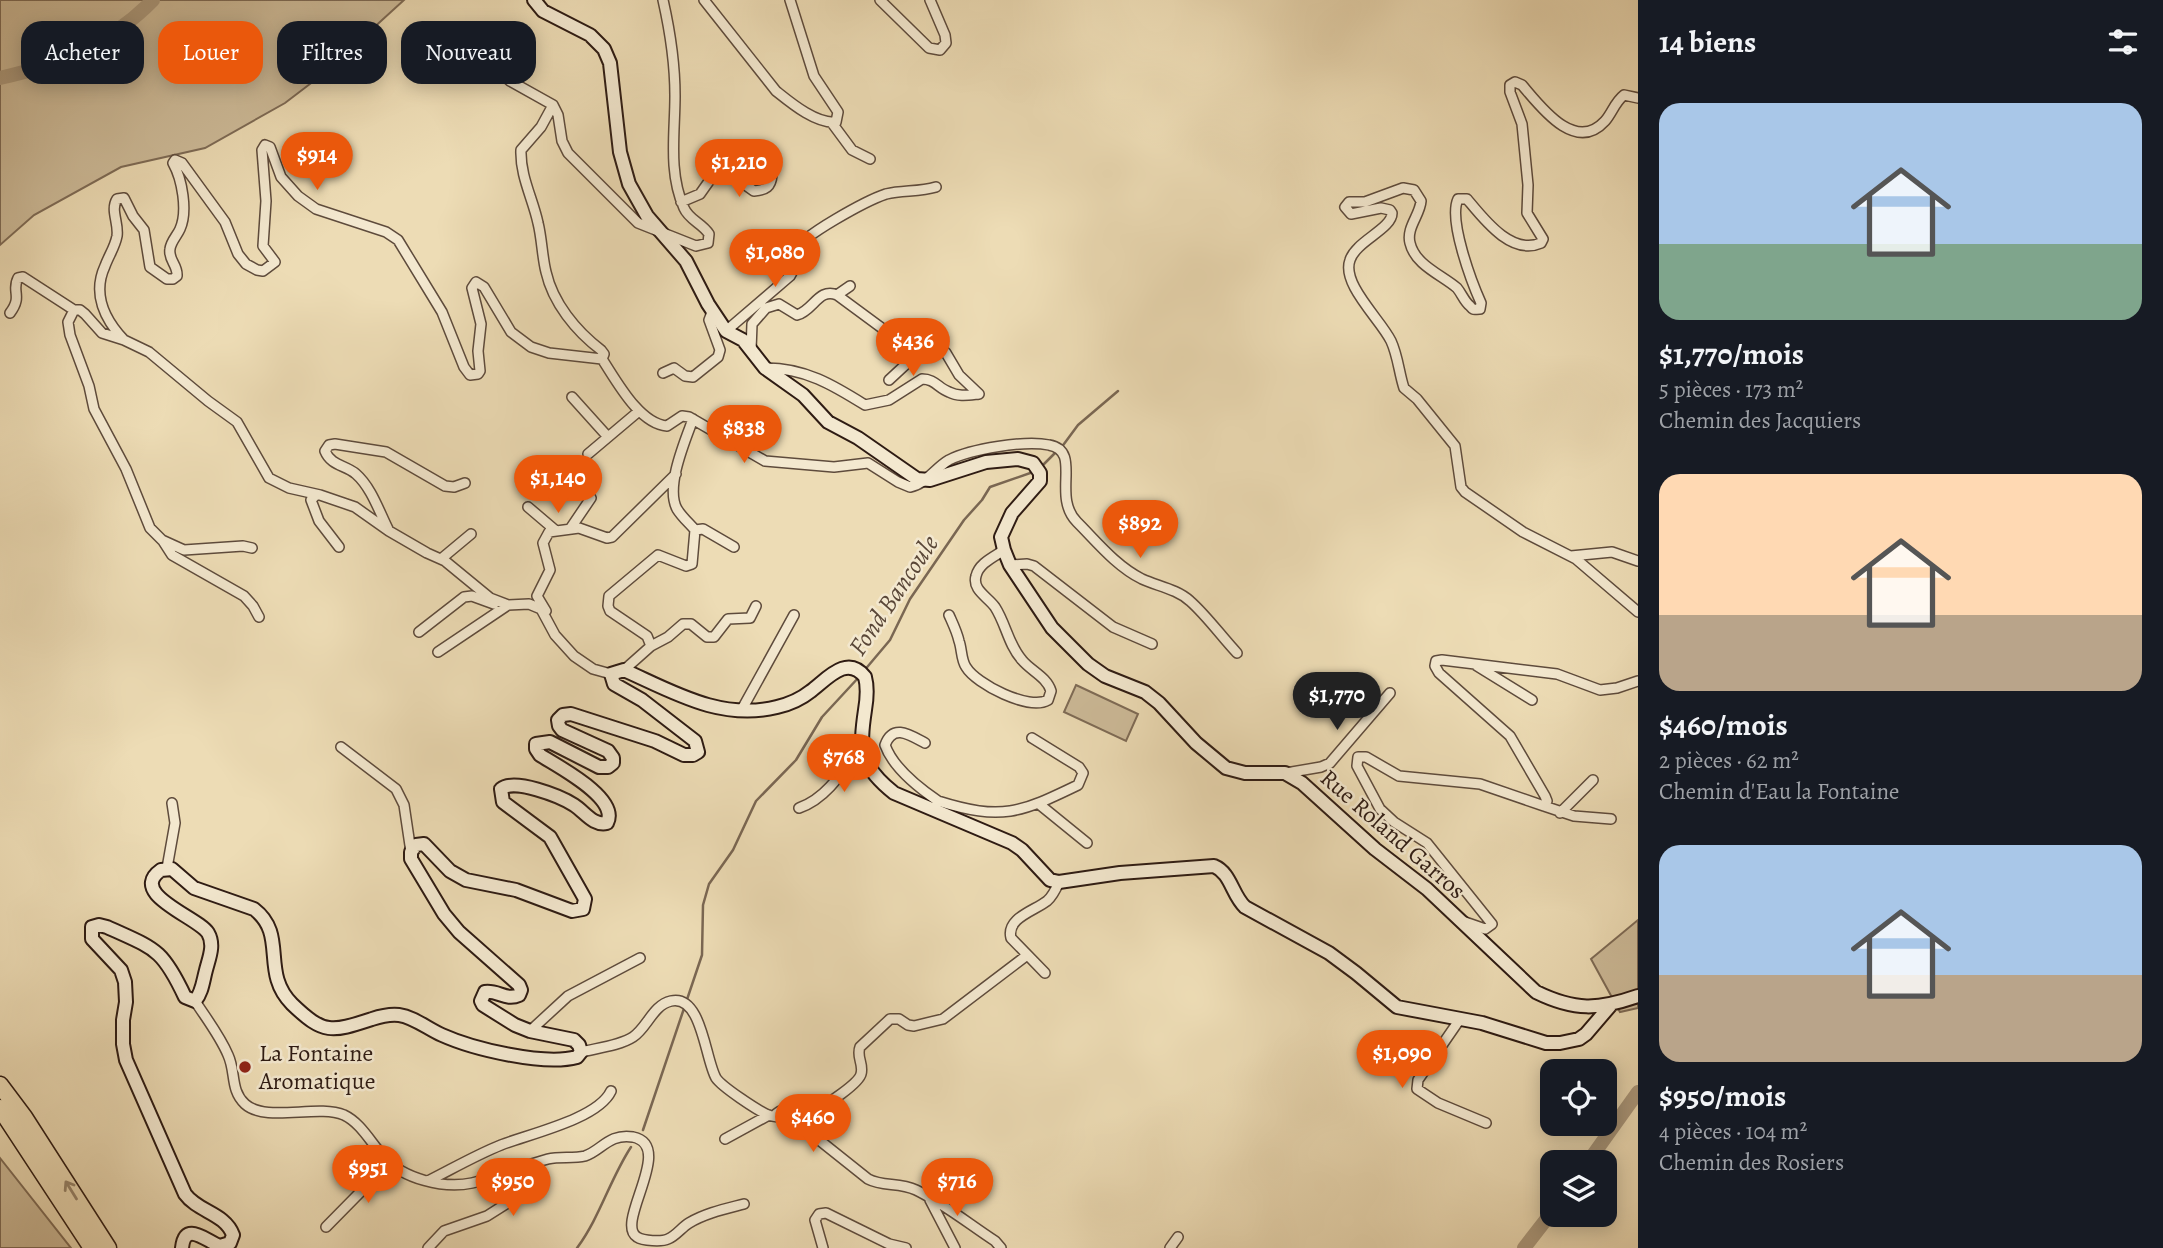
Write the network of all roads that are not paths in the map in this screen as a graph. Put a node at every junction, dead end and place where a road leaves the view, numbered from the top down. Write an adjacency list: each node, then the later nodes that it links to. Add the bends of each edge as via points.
1 (534, 0): 15 (main road, via 543,12 590,35 604,49 612,72 627,177 636,199)
2 (663, 0): 14 (street, via 673,63 673,147)
3 (704, 0): 10 (street, via 767,82 787,100)
4 (790, 0): 10 (street, via 814,76 838,112 838,120)
5 (880, 0): 6 (street, via 929,48 940,50 945,35)
6 (930, 0)
7 (516, 84): 9 (street)
8 (1638, 98): 50 (street, via 1624,95 1596,129 1574,131 1551,118 1522,85 1510,85 1522,124 1527,213 1543,239 1529,246 1508,238 1487,225 1467,199 1458,200 1459,233 1482,303 1479,309 1469,306 1458,289 1426,266 1411,247 1410,233 1421,205 1417,192 1404,188 1365,202 1349,202 1345,207 1350,214 1386,208 1392,214 1389,224 1351,257 1348,269 1356,290 1394,348 1404,388 1455,446 1461,487 1523,532)
9 (553, 105): 15 (street, via 568,153 638,223); 25 (street, via 521,150 523,171 548,281 576,327 604,354)
10 (832, 123): 11 (street, via 852,150)
11 (870, 159)
12 (772, 175): 14 (street, via 767,188 754,191 720,172 700,194)
13 (936, 187): 21 (street, via 883,195 805,237 793,253 795,267 790,276)
14 (681, 202): 15 (street, via 691,219 709,234 708,243 696,246)
15 (659, 230): 19 (main road, via 686,261)
16 (850, 286): 17 (street)
17 (837, 295): 23 (street, via 822,295 797,315 779,304 766,307 752,324); 24 (street)
18 (74, 310): 20 (street, via 23,277 16,282 17,301); 22 (street, via 86,314 102,333); 45 (street, via 68,322 69,335 94,409 150,528)
19 (712, 312): 21 (main road); 27 (street, via 709,320 720,350 718,357 693,377 674,368)
20 (10, 313)
21 (726, 331): 23 (main road)
22 (124, 340): 25 (street, via 106,317 100,295 117,234 117,199 126,201 142,226 150,267 173,279 177,269 169,251 183,216 181,182 173,163 178,161 225,222 246,264 262,271 275,262 262,246 267,201 265,145 270,147 281,177 307,204 398,240 442,312 470,375 480,371 481,324 472,288 476,282 484,286 511,332 531,347); 37 (street, via 159,360 237,422 269,478)
23 (751, 350): 26 (main road)
24 (916, 354): 26 (street, via 939,346 979,394 949,393 933,380 922,379 889,400 865,405 810,374); 28 (street)
25 (602, 359): 30 (street)
26 (765, 368): 35 (main road, via 835,427)
27 (663, 373)
28 (890, 380)
29 (572, 397): 32 (street)
30 (639, 411): 31 (street, via 662,426 682,416); 32 (street)
31 (693, 419): 34 (street); 35 (street, via 765,461 834,467 868,463 905,485)
32 (608, 437): 33 (street)
33 (589, 454)
34 (676, 474): 40 (street, via 612,537); 42 (street, via 674,500)
35 (924, 481): 49 (main road, via 986,462 1018,459 1037,468 1040,481 1012,513 1002,537); 65 (street, via 937,468 969,452 1038,443 1056,447 1067,459 1065,492 1073,518 1121,566 1190,601)
36 (464, 483): 43 (street, via 445,486 386,452 329,445 325,451 328,458 356,474)
37 (316, 495): 43 (street, via 355,507); 46 (street, via 311,500 319,521)
38 (591, 498): 40 (street)
39 (528, 507): 41 (street)
40 (570, 529): 41 (street)
41 (555, 530): 60 (street, via 542,544 550,569 537,593)
42 (695, 530): 47 (street, via 703,529); 63 (street, via 690,565 658,555 609,596 610,611 648,636)
43 (389, 531): 51 (street)
44 (471, 534): 51 (street)
45 (162, 540): 48 (street, via 184,550); 59 (street, via 172,555 244,596)
46 (339, 547)
47 (734, 547)
48 (252, 548)
49 (1004, 550): 53 (main road, Rue Roland Garros); 58 (street, via 978,571 977,586 995,607 1022,660 1048,683 1048,700 1033,704 1014,699 970,672)
50 (1570, 556): 52 (street, via 1612,552); 56 (street)
51 (441, 559): 54 (street, via 480,592)
52 (1638, 561)
53 (1010, 565): 62 (street, via 1034,566 1113,627); 76 (main road, Rue Roland Garros, via 1068,645 1105,676 1145,692 1212,758 1245,773)
54 (505, 604): 60 (street, via 534,605); 61 (street, via 464,597); 64 (street)
55 (756, 606): 63 (street, via 750,618 728,619 713,637 683,624)
56 (1638, 612)
57 (794, 615): 71 (street)
58 (949, 615)
59 (259, 617)
60 (548, 621): 67 (street, via 574,656 593,669)
61 (419, 632)
62 (1152, 644)
63 (651, 646): 67 (street)
64 (438, 652)
65 (1237, 653)
66 (1473, 664): 68 (street, via 1557,674 1600,690); 70 (street); 81 (street, via 1440,660 1435,666 1518,746 1545,796)
67 (617, 672): 71 (main road, via 706,706); 86 (main road, via 614,684 642,699 695,741 698,752 684,755 631,732 563,715 558,720 562,730 608,751 613,763 599,766 550,742 536,744 536,749 601,798 609,813 607,823 594,822 561,798 517,784 501,789 503,802 555,844 585,899 583,909 572,911 516,890 466,880 450,872 424,844)
68 (1638, 681)
69 (1390, 693): 76 (street, via 1330,763)
70 (1532, 700)
71 (741, 711): 74 (main road, via 786,705 833,672 851,667 865,677 868,689)
72 (1032, 738): 79 (street, via 1083,773 1078,785)
73 (925, 743): 80 (street, via 898,731 885,746)
74 (862, 745): 80 (main road, via 864,759 894,793); 82 (street, via 821,797)
75 (341, 747): 86 (street, via 396,789 404,805)
76 (1285, 773): 89 (main road, Rue Roland Garros)
77 (1593, 780): 83 (street)
78 (172, 803): 87 (street, via 175,823)
79 (1039, 804): 80 (street, via 982,813); 85 (street)
80 (936, 806): 88 (main road, via 1012,843 1050,880)
81 (1544, 806): 83 (street); 89 (street, via 1480,784 1399,776 1358,757 1357,766 1380,809 1427,842 1492,924 1485,929)
82 (799, 808)
83 (1560, 813): 84 (street)
84 (1611, 820)
85 (1087, 843)
86 (411, 852): 97 (main road, via 444,914 519,985 521,990 514,997 485,992 483,1005)
87 (167, 868): 94 (main road, via 154,876 156,894 204,927 211,942); 98 (main road, via 194,888 261,915 271,929 273,965 282,992 318,1026 331,1030 399,1015 499,1053 568,1060)
88 (1059, 882): 90 (street, via 1050,899 1011,926 1011,938); 96 (main road, via 1120,873 1219,868 1245,907 1343,963 1388,1002)
89 (1460, 920): 95 (main road, Rue Roland Garros, via 1536,992 1586,1009)
90 (1026, 956): 92 (street); 102 (street, via 943,1019 915,1026 890,1019 860,1047 858,1081 824,1105 783,1109)
91 (640, 958): 97 (street, via 568,996)
92 (1045, 973)
93 (1638, 996): 95 (main road, Rue Roland Garros)
94 (195, 1001): 105 (street, via 229,1057 233,1085 248,1107 344,1115); 114 (main road, via 185,997 156,950 107,927 92,927 92,939 121,971 125,982 126,1060 185,1194 200,1209 225,1221 233,1235 230,1243 220,1246 196,1233 184,1239)
95 (1610, 1006): 96 (main road, via 1586,1034 1560,1043)
96 (1460, 1019): 103 (street, via 1418,1080 1417,1089)
97 (530, 1031): 98 (main road, via 574,1040)
98 (581, 1052): 102 (street, via 636,1036 660,1007 680,1001 692,1008 718,1081)
99 (0, 1085): 113 (highway, one-way to 99)
100 (611, 1091): 107 (street, via 585,1113 498,1146)
101 (0, 1108): 112 (highway)
102 (771, 1116): 104 (street); 108 (street, via 794,1120 879,1185 905,1185)
103 (1486, 1123)
104 (726, 1139)
105 (389, 1163): 107 (street); 110 (street)
106 (492, 1177): 107 (street, via 455,1185); 109 (street, via 548,1159 589,1154 599,1145 628,1137 643,1143 649,1162 632,1221 637,1237 666,1240 702,1217); 115 (street, via 519,1190 520,1195 487,1216 444,1231)
107 (428, 1181)
108 (928, 1197): 118 (street); 119 (street)
109 (744, 1204)
110 (326, 1227)
111 (1178, 1237): 120 (street)
112 (92, 1248)
113 (108, 1248)
114 (182, 1248)
115 (428, 1248)
116 (823, 1248): 117 (street, via 815,1220 822,1213)
117 (906, 1248)
118 (955, 1248)
119 (1001, 1248)
120 (1170, 1248)

